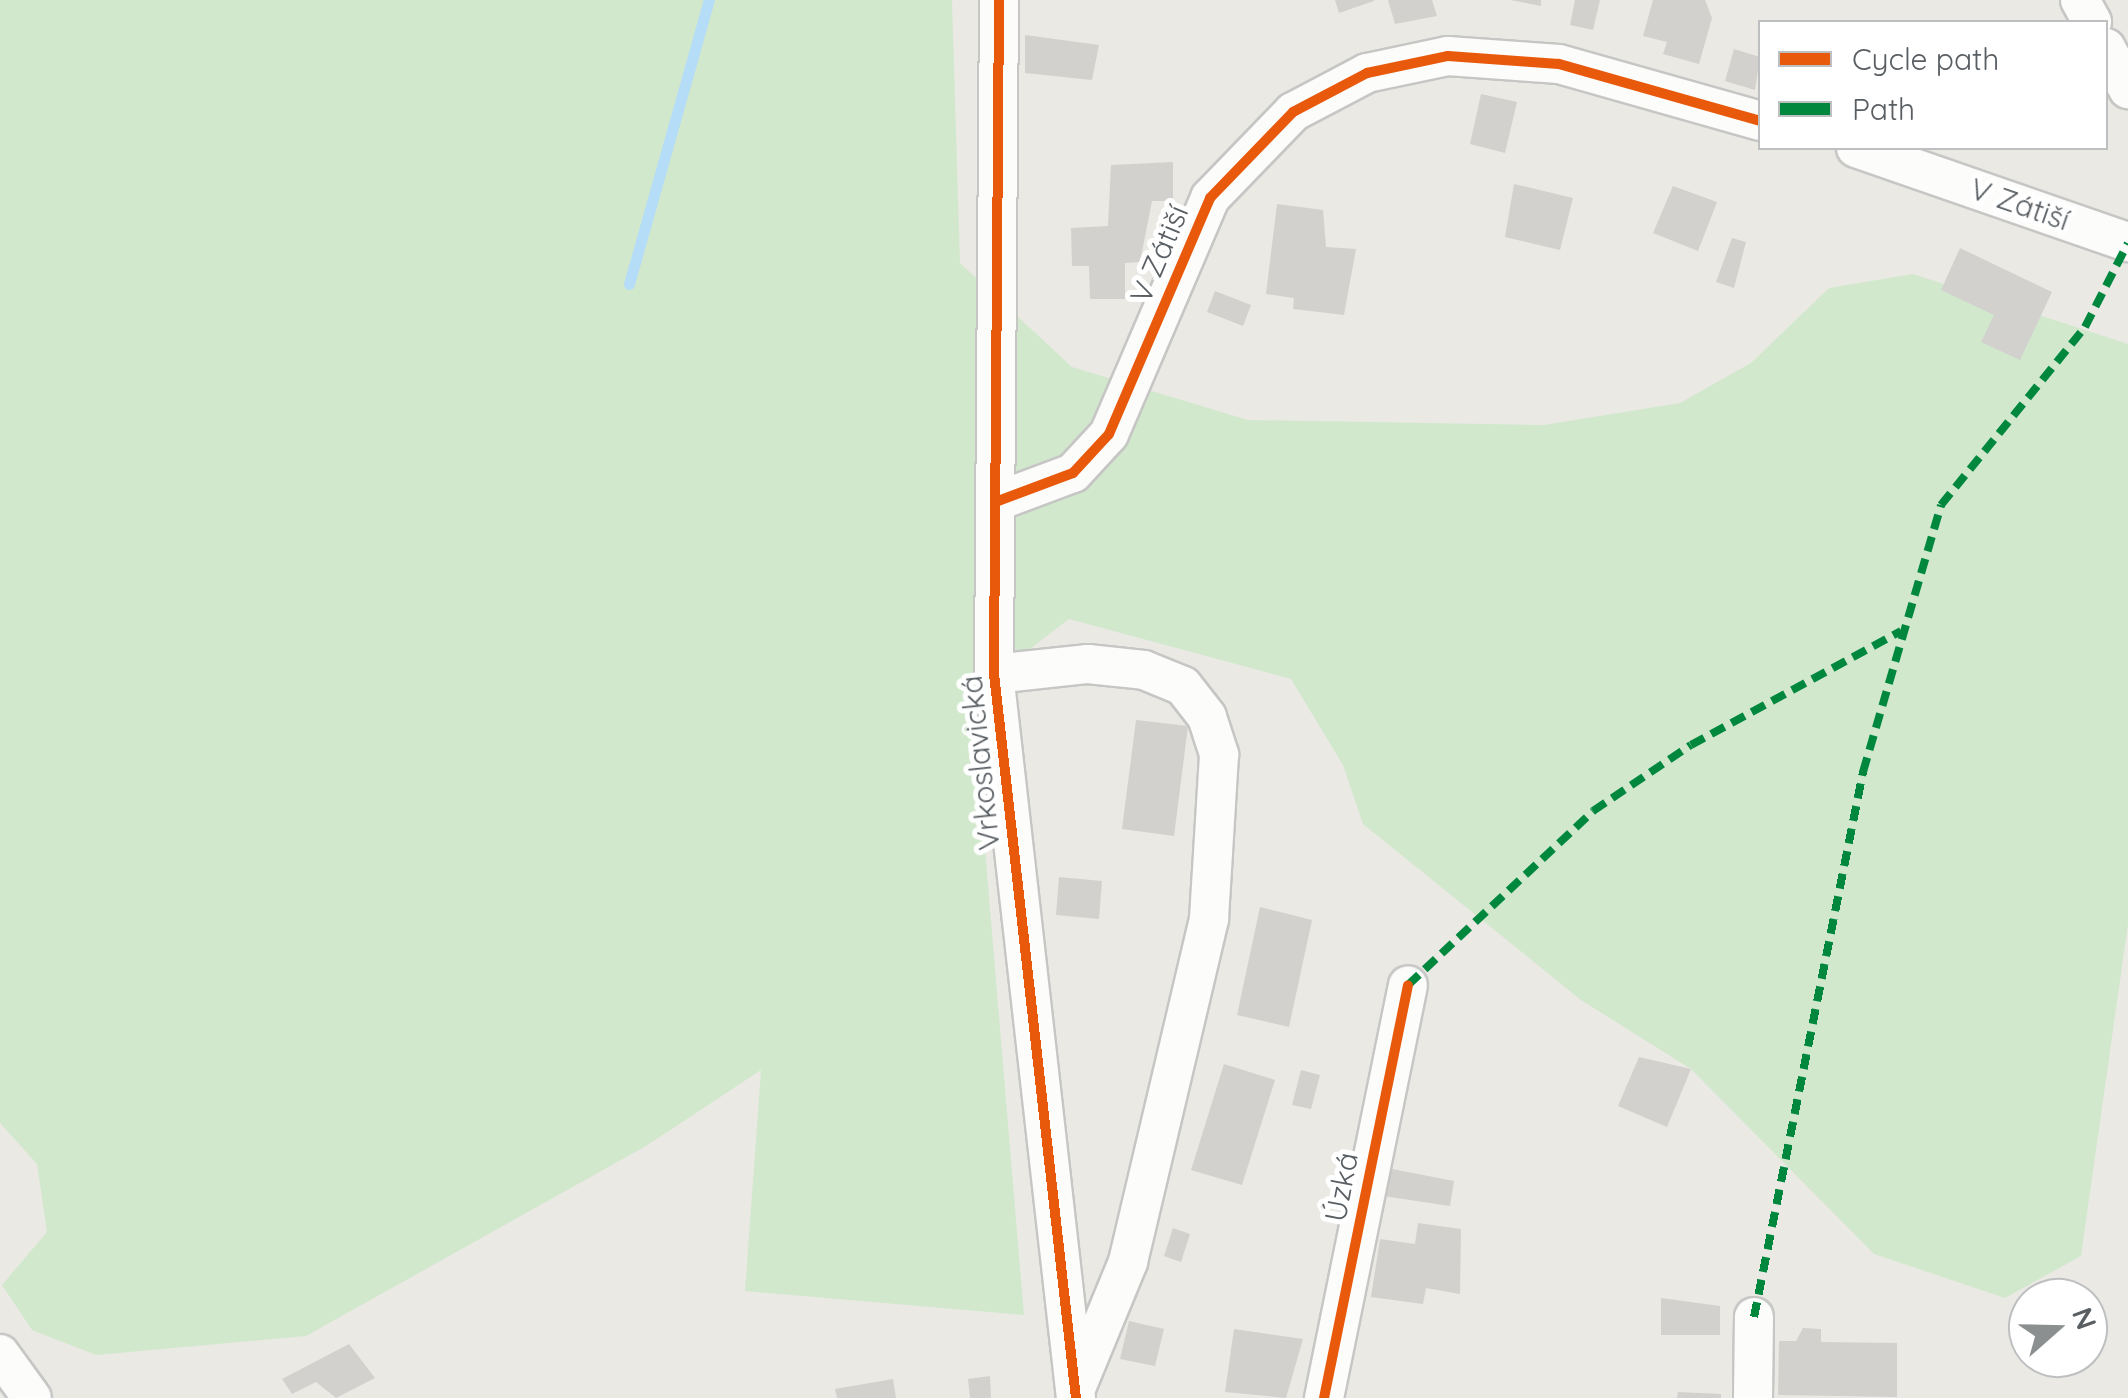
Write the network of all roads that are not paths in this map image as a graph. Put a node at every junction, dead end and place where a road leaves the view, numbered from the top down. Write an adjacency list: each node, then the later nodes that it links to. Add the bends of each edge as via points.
1 (999, 0): 7 (street, Vrkoslavická)
2 (2108, 52): 3 (street)
3 (2128, 89)
4 (1758, 120): 7 (street, V Zátiší, via 1559,64 1448,56 1368,73 1293,112 1210,198 1109,434 1072,473)
5 (1862, 150): 6 (street, V Zátiší)
6 (2128, 242)
7 (998, 501): 8 (street, Vrkoslavická)
8 (994, 674): 12 (street, Vrkoslavická); 12 (street, Vrkoslavická, via 1088,664 1144,670 1183,686 1208,717 1218,755 1209,919 1128,1262)
9 (1408, 985): 14 (street, Úzká)
10 (1754, 1317): 15 (street)
11 (0, 1354): 13 (street)
12 (1076, 1394)
13 (32, 1398)
14 (1324, 1398)
15 (1752, 1398)

